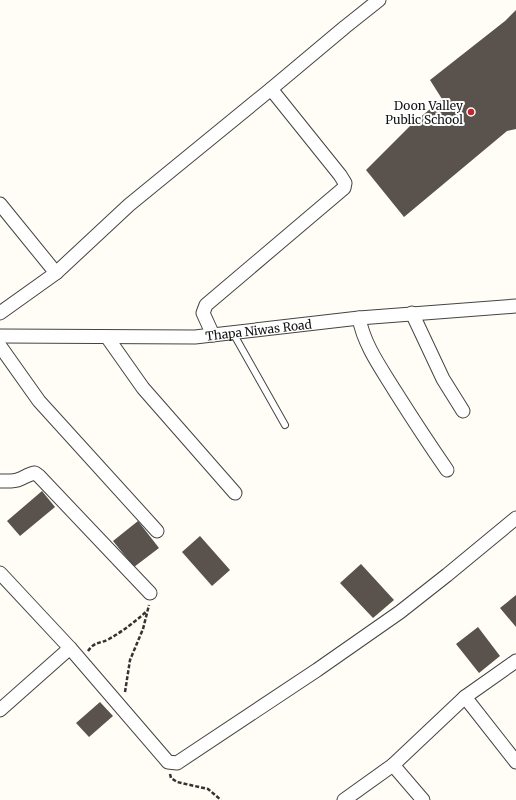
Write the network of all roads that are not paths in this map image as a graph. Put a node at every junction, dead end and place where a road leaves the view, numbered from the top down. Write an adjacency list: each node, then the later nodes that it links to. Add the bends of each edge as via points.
1 (379, 0): 2 (street)
2 (271, 89): 4 (street, via 129,206); 11 (street, via 340,175 345,183 344,188 206,304 203,313)
3 (0, 204): 4 (street)
4 (56, 272): 6 (street)
5 (516, 306): 7 (street, Thapa Niwas Road)
6 (0, 313)
7 (412, 313): 8 (street, Thapa Niwas Road); 14 (street, via 443,379)
8 (359, 318): 9 (street, Thapa Niwas Road); 16 (street, via 362,331 375,358)
9 (233, 333): 11 (street, Thapa Niwas Road); 15 (lane)
10 (0, 336): 12 (street, Thapa Niwas Road)
11 (212, 336): 12 (street, Thapa Niwas Road)
12 (107, 337): 18 (street, via 143,388)
13 (0, 346): 20 (street, via 39,401)
14 (463, 411)
15 (285, 425)
16 (447, 470)
17 (0, 481): 22 (street, via 11,481 35,473)
18 (235, 493)
19 (516, 518): 23 (street, via 387,621 177,763 168,762)
20 (157, 531)
21 (0, 573): 23 (street)
22 (150, 592)
23 (70, 648): 26 (street)
24 (516, 661): 25 (street)
25 (465, 696): 27 (street); 28 (street)
26 (0, 710)
27 (516, 762)
28 (393, 765): 29 (street); 30 (street)
29 (344, 800)
30 (423, 800)

